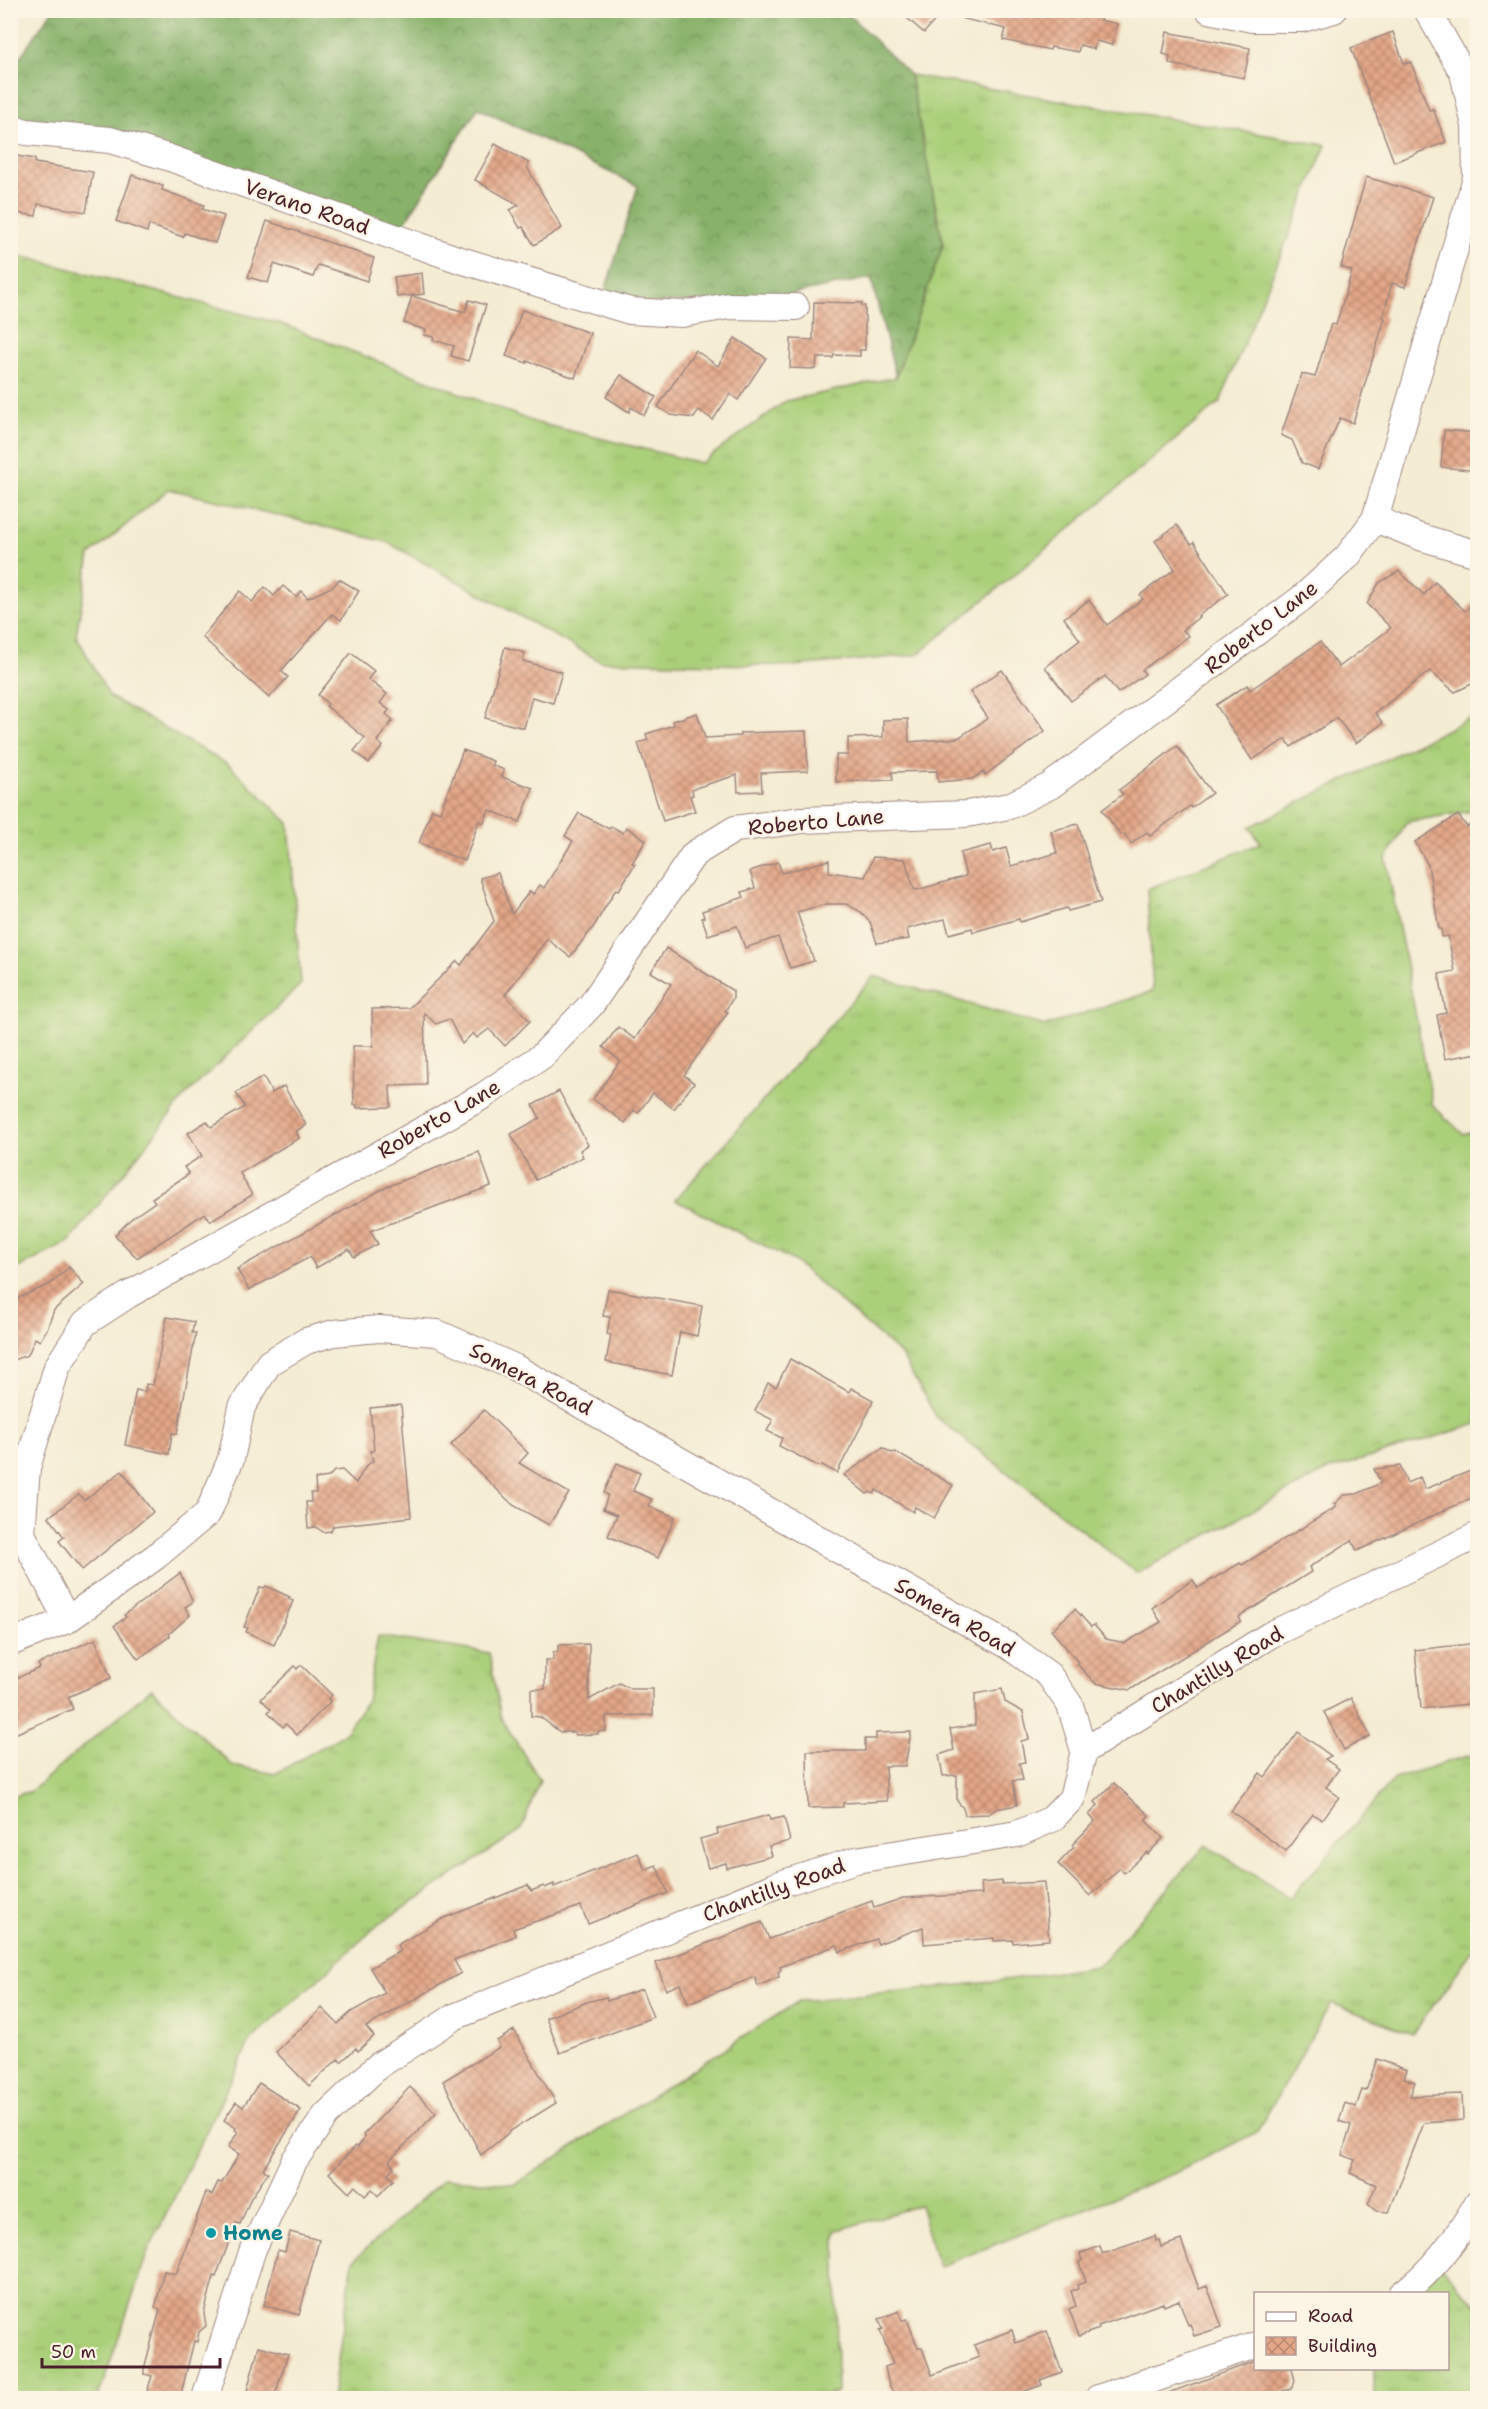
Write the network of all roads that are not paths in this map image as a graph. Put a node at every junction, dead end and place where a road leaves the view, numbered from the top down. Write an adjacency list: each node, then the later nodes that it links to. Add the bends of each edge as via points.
1 (1209, 10): 2 (street, via 1252,19 1302,19)
2 (1334, 10)
3 (1427, 10): 5 (street, Roberto Lane, via 1463,73 1475,126)
4 (10, 127): 6 (street, Verano Road, via 110,140 457,259 630,311 682,314 729,306)
5 (1477, 178): 7 (street, Roberto Lane)
6 (796, 307)
7 (1375, 519): 8 (street); 10 (street, Roberto Lane, via 1347,557 1302,598 1050,786 1009,806 967,814 802,820 735,829 694,854 591,1005 542,1056 483,1096 128,1294 85,1323 57,1367 27,1468 22,1534)
8 (1478, 554)
9 (1478, 1534): 12 (street, Chantilly Road, via 1270,1635)
10 (67, 1620): 11 (street, Somera Road); 12 (street, Somera Road, via 208,1512 231,1459 242,1407 269,1363 306,1341 334,1333 379,1329 437,1333 514,1367 1009,1646 1049,1675 1070,1705)
11 (10, 1643)
12 (1084, 1751): 17 (street, Chantilly Road, via 1072,1798 1052,1819 1017,1834 856,1860 777,1885 454,2017 378,2066 326,2115 294,2161 253,2249)
13 (1478, 2202): 14 (street, via 1437,2263)
14 (1404, 2292)
15 (1254, 2346): 16 (street)
16 (1114, 2396)
17 (205, 2398)

